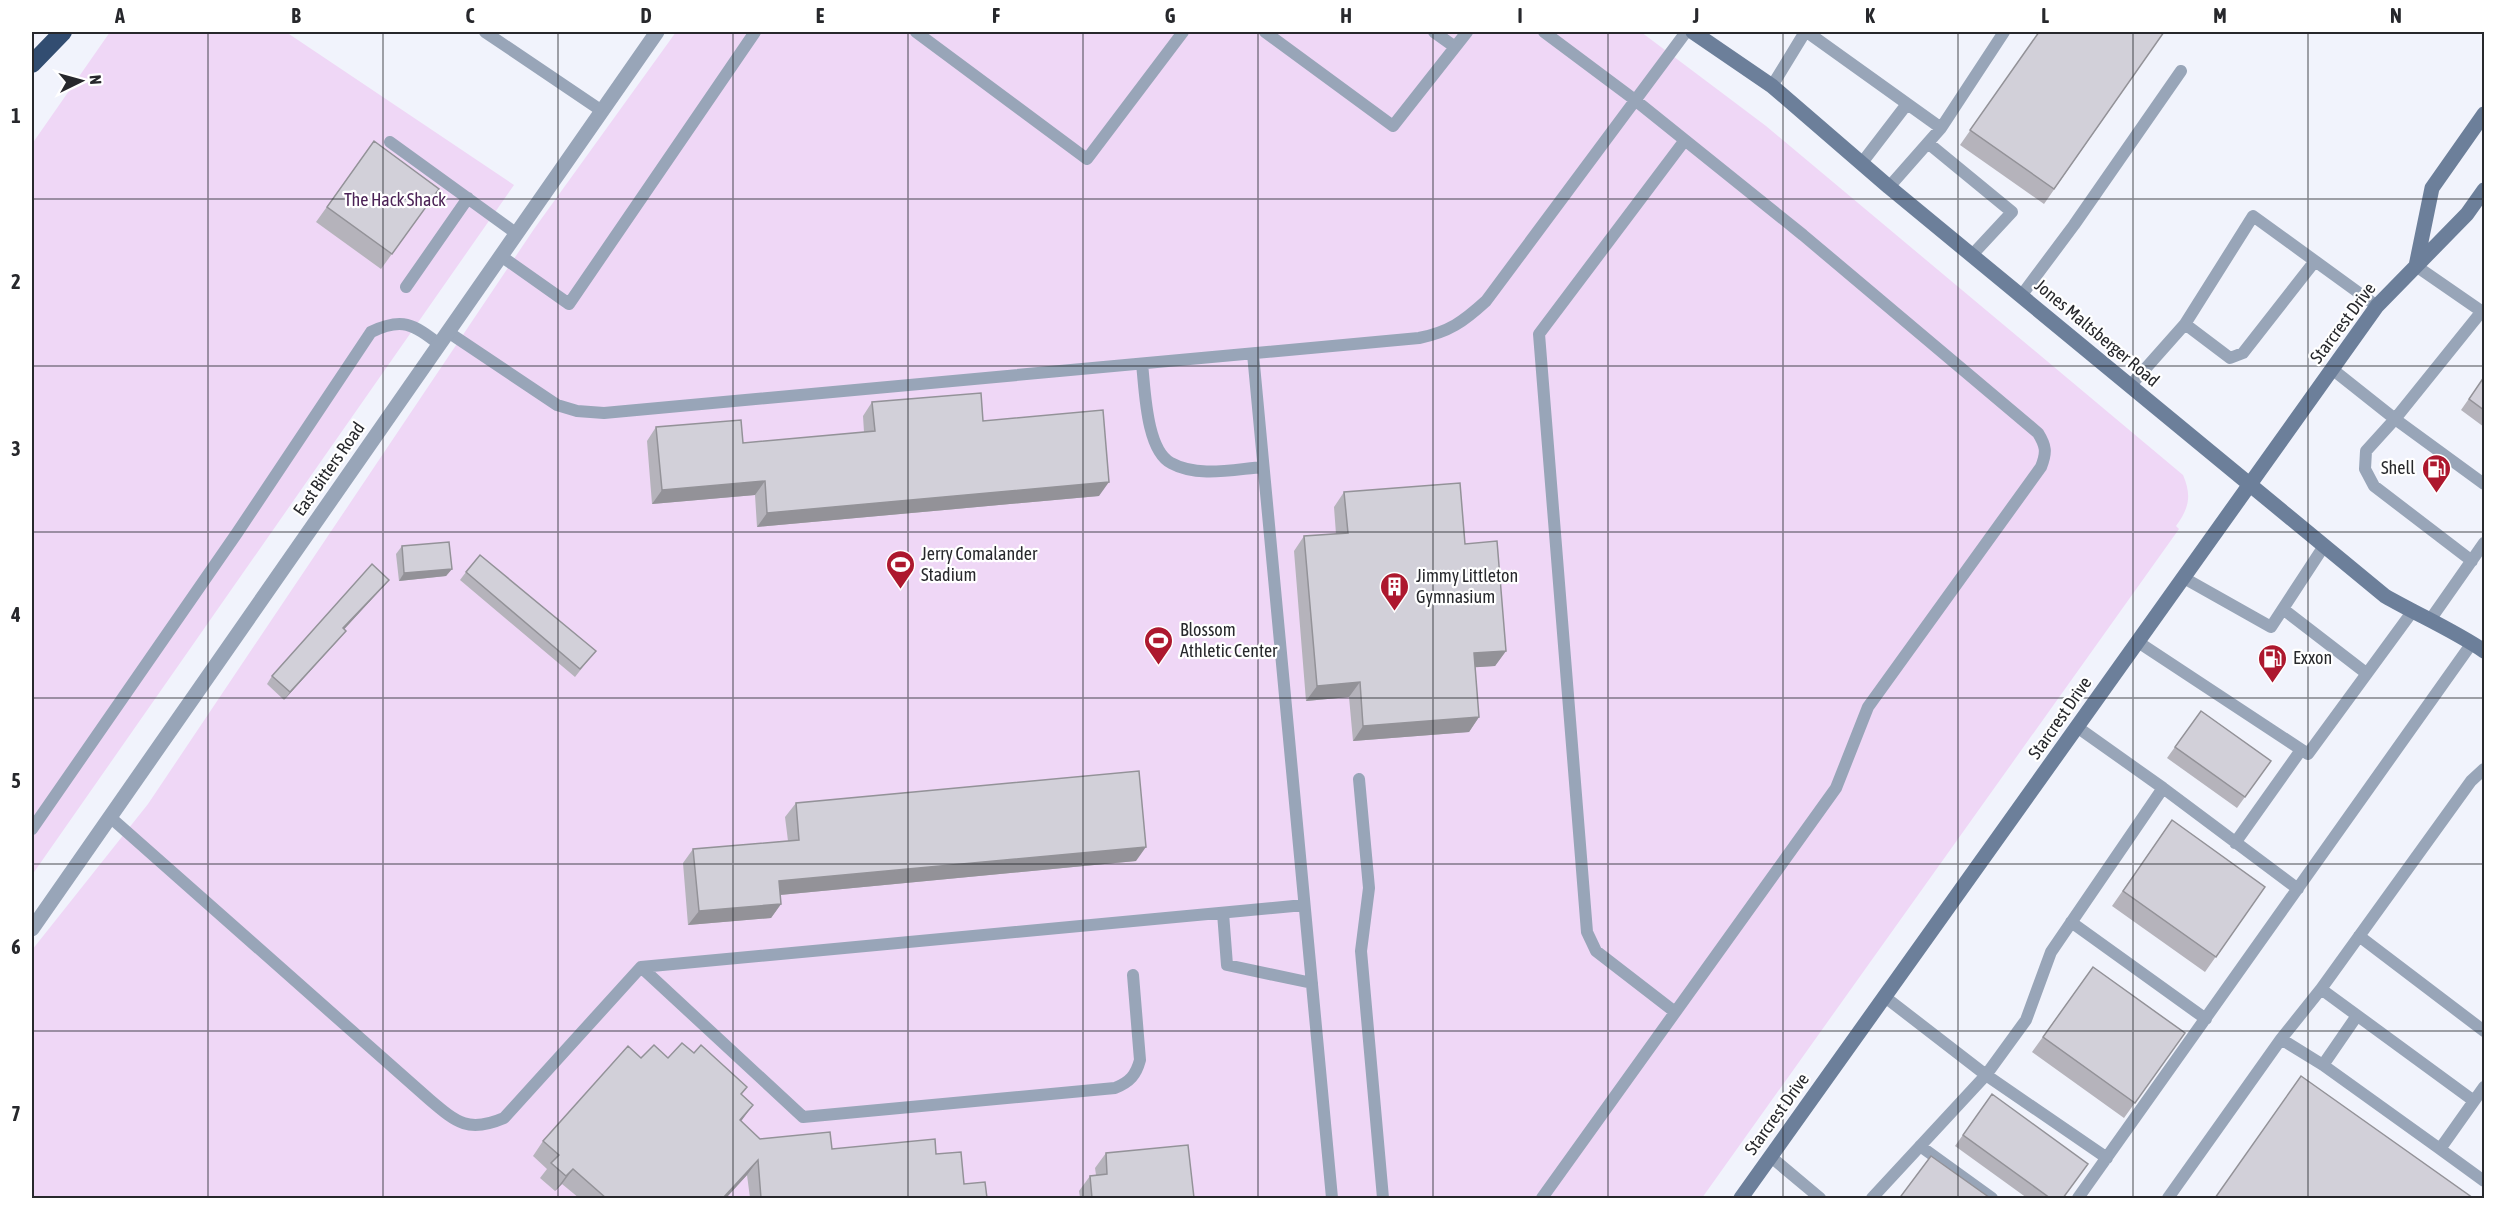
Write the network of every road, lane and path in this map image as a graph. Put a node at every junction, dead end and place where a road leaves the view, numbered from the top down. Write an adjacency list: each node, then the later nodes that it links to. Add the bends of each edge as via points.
1 (63, 32): 16 (highway)
2 (485, 32): 21 (lane)
3 (657, 32): 21 (street, East Bitters Road)
4 (755, 32): 33 (lane, via 569,304)
5 (916, 32): 6 (lane, via 1087,159)
6 (1183, 32)
7 (1265, 32): 15 (lane, via 1393,126)
8 (1434, 32): 15 (lane)
9 (1467, 32): 15 (lane)
10 (1544, 32): 19 (lane)
11 (1686, 32): 19 (lane)
12 (1693, 32): 18 (main road, Jones Maltsberger Road)
13 (1806, 32): 18 (lane); 20 (lane)
14 (2004, 32): 23 (lane)
15 (1455, 47)
16 (32, 64)
17 (2181, 71): 37 (lane)
18 (1772, 86): 27 (main road, Jones Maltsberger Road)
19 (1635, 100): 24 (lane); 42 (lane, via 1486,302 1466,319 1442,333 1419,338)
20 (1907, 104): 23 (lane); 27 (lane)
21 (602, 111): 31 (street, East Bitters Road)
22 (2484, 114): 35 (main road, via 2432,188)
23 (1941, 128): 26 (lane)
24 (1685, 140): 79 (lane, via 1539,334 1587,932 1596,951); 79 (lane, via 2038,433 2046,455 1868,707 1836,788)
25 (390, 142): 30 (lane)
26 (1928, 143): 28 (lane); 32 (lane, via 2012,212)
27 (1861, 164): 28 (main road, Jones Maltsberger Road)
28 (1889, 187): 32 (main road, Jones Maltsberger Road)
29 (2484, 190): 35 (main road, Starcrest Drive, via 2467,214)
30 (468, 198): 31 (lane); 36 (lane)
31 (516, 234): 33 (street, East Bitters Road)
32 (1971, 255): 37 (main road, Jones Maltsberger Road)
33 (501, 256): 41 (street, East Bitters Road)
34 (2315, 261): 38 (lane); 40 (lane, via 2243,353 2230,358); 40 (lane, via 2253,216)
35 (2416, 266): 38 (main road, Starcrest Drive); 39 (lane)
36 (406, 287)
37 (2021, 296): 45 (main road, Jones Maltsberger Road)
38 (2377, 306): 44 (main road, Starcrest Drive)
39 (2483, 312): 46 (lane)
40 (2185, 324): 45 (lane)
41 (444, 338): 43 (lane, via 557,405 604,413); 65 (street, East Bitters Road); 66 (lane, via 415,326 391,323 371,332)
42 (1253, 354): 43 (lane); 47 (lane)
43 (1142, 364): 47 (lane, via 1149,420 1162,454 1170,463 1205,471)
44 (2332, 369): 46 (lane); 49 (main road, Starcrest Drive)
45 (2130, 386): 49 (main road, Jones Maltsberger Road)
46 (2395, 419): 48 (lane); 52 (lane, via 2366,451 2365,468 2374,486)
47 (1263, 467): 69 (lane)
48 (2484, 484)
49 (2250, 485): 51 (main road, Jones Maltsberger Road); 53 (main road, Starcrest Drive)
50 (2484, 543): 52 (lane)
51 (2325, 546): 54 (lane); 55 (main road, Jones Maltsberger Road, via 2385,596)
52 (2472, 561): 56 (lane)
53 (2184, 578): 54 (lane, via 2271,627); 57 (main road, Starcrest Drive)
54 (2283, 609): 59 (lane)
55 (2412, 612): 56 (main road, Jones Maltsberger Road); 59 (lane)
56 (2430, 620): 58 (main road, Jones Maltsberger Road)
57 (2138, 642): 60 (main road, Starcrest Drive); 61 (lane)
58 (2478, 647): 68 (lane)
59 (2366, 673): 61 (lane, via 2308,754)
60 (2077, 727): 64 (lane); 78 (main road, Starcrest Drive)
61 (2301, 750): 67 (lane)
62 (2484, 769): 73 (lane, via 2471,781)
63 (1359, 779): 94 (lane, via 1369,888 1361,951)
64 (2163, 788): 67 (lane); 71 (lane)
65 (110, 817): 72 (street, East Bitters Road); 74 (lane, via 430,1100 467,1126 487,1125 504,1118)
66 (32, 829)
67 (2235, 843): 68 (lane)
68 (2298, 889): 81 (lane)
69 (1304, 905): 70 (lane); 76 (lane)
70 (1222, 913): 74 (lane); 76 (lane, via 1227,965)
71 (2071, 922): 81 (lane); 85 (lane, via 2051,952 2026,1020)
72 (32, 929)
73 (2359, 936): 77 (lane); 82 (lane)
74 (641, 967): 75 (lane, via 803,1117 1127,1084 1137,1073 1140,1060)
75 (1132, 975)
76 (1312, 983): 93 (lane)
77 (2320, 989): 80 (lane); 83 (lane)
78 (1885, 997): 85 (lane); 90 (main road, Starcrest Drive)
79 (1675, 1012): 95 (lane)
80 (2356, 1017): 84 (lane); 87 (lane)
81 (2205, 1018): 91 (lane)
82 (2484, 1030)
83 (2281, 1039): 84 (lane); 101 (lane)
84 (2323, 1065): 89 (lane)
85 (1986, 1075): 88 (lane); 91 (lane)
86 (2484, 1087): 87 (lane)
87 (2474, 1101): 89 (lane)
88 (1920, 1146): 98 (lane); 99 (lane)
89 (2439, 1149): 92 (lane)
90 (1771, 1157): 96 (main road, Starcrest Drive); 97 (lane)
91 (2107, 1158): 100 (lane)
92 (2484, 1181)
93 (1332, 1198)
94 (1383, 1198)
95 (1542, 1198)
96 (1741, 1198)
97 (1820, 1198)
98 (1872, 1198)
99 (1992, 1198)
100 (2078, 1198)
101 (2168, 1198)

